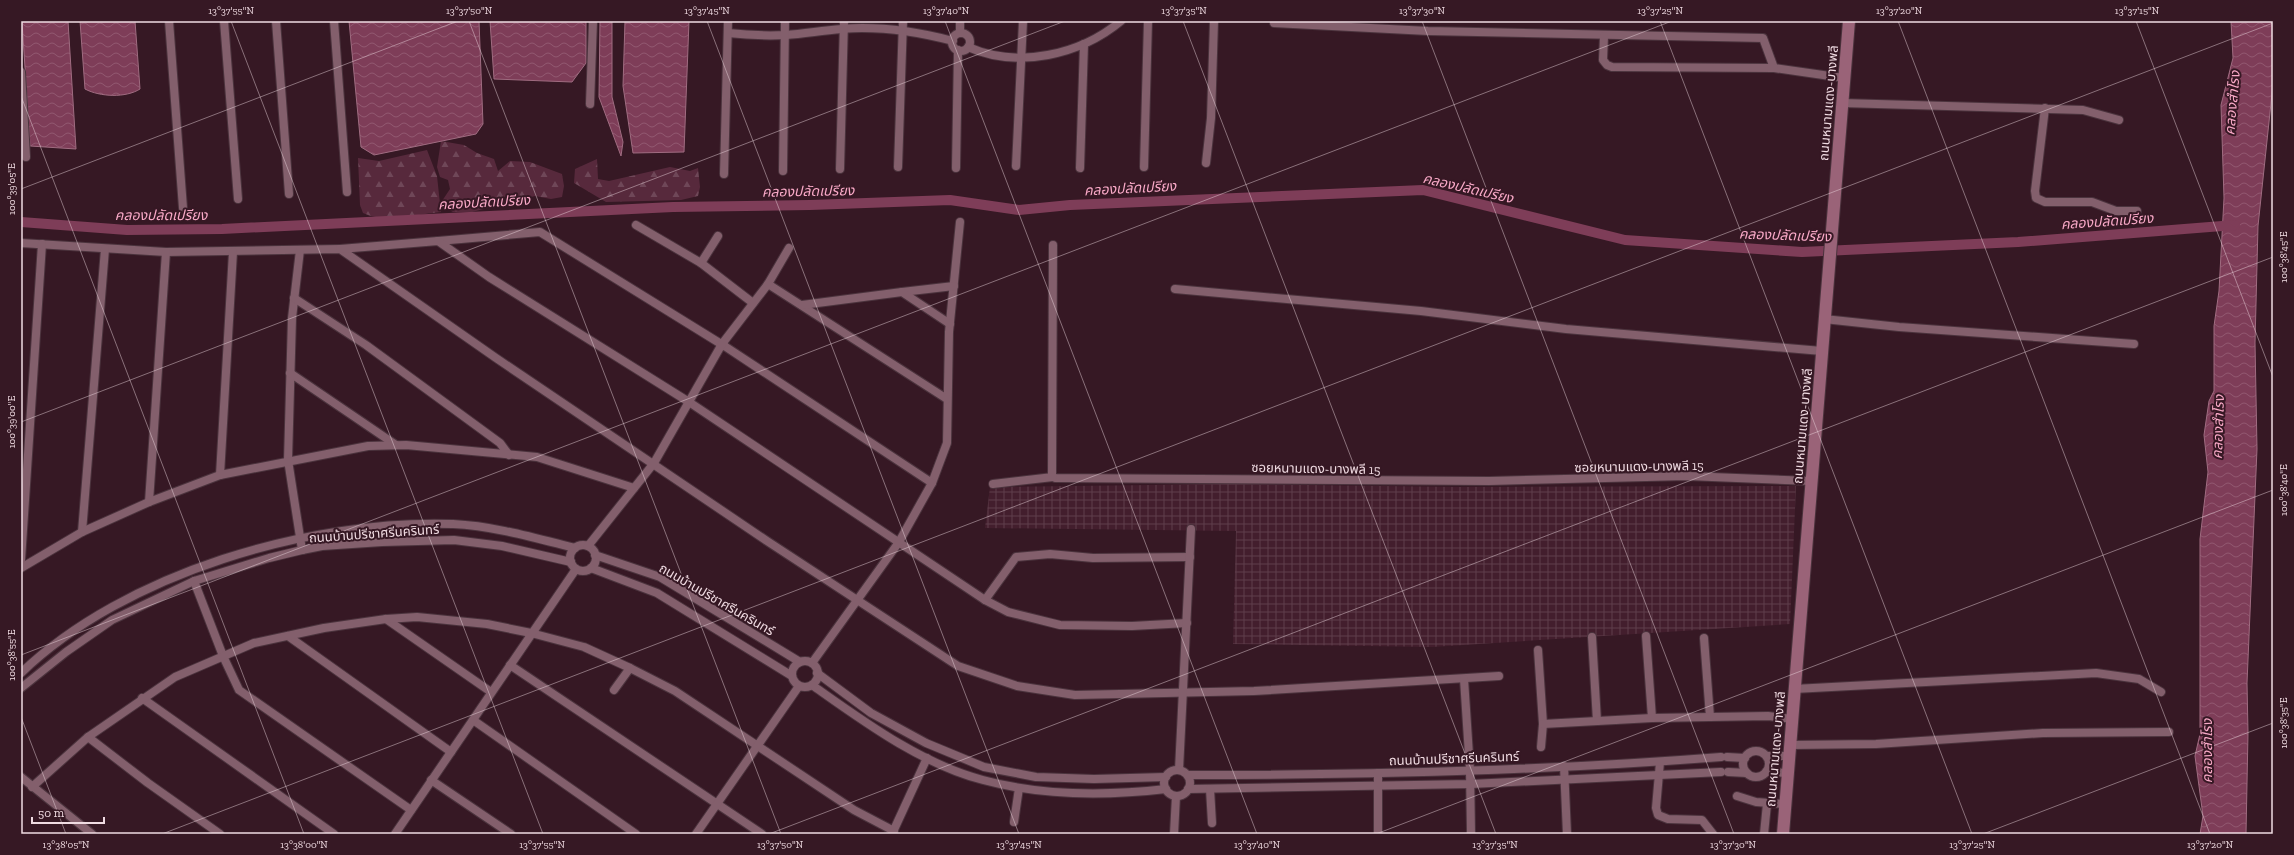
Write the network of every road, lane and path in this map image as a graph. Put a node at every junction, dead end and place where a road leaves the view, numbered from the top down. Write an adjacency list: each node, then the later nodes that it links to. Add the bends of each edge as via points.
1 (169, 21): 48 (street)
2 (224, 21): 47 (street)
3 (276, 21): 46 (street)
4 (334, 21): 45 (street)
5 (593, 21): 32 (street)
6 (728, 21): 19 (street)
7 (786, 21): 21 (street)
8 (844, 21): 17 (street)
9 (902, 21): 18 (street)
10 (960, 21): 20 (street)
11 (1023, 21): 27 (street)
12 (1121, 21): 24 (street, via 1105,34)
13 (1148, 21): 39 (street)
14 (1214, 21): 36 (street, via 1211,118)
15 (1849, 21): 30 (main road, ถนนหนามแดง-บางพลี)
16 (1274, 23): 22 (street)
17 (844, 30): 18 (street); 21 (street); 42 (street)
18 (902, 30): 23 (street, via 924,33); 38 (street)
19 (728, 32): 21 (street, via 758,36); 44 (street)
20 (960, 33): 23 (street, via 955,36); 25 (street, via 969,38)
21 (785, 35): 43 (street)
22 (1604, 36): 28 (street, via 1762,38); 28 (street, via 1603,60 1612,67)
23 (953, 42): 26 (street)
24 (1084, 44): 27 (street, via 1067,51); 41 (street)
25 (968, 47): 26 (street); 27 (street, via 984,54)
26 (958, 50): 40 (street)
27 (1022, 57): 37 (street)
28 (1774, 68): 30 (street)
29 (21, 72): 35 (street)
30 (1844, 78): 31 (main road, ถนนหนามแดง-บางพลี)
31 (1842, 103): 33 (street); 71 (main road, ถนนหนามแดง-บางพลี)
32 (590, 104)
33 (2045, 108): 34 (street, via 2083,110); 49 (street, via 2036,198 2045,202 2092,202 2116,211)
34 (2119, 120)
35 (26, 157)
36 (1206, 163)
37 (1016, 166)
38 (898, 167)
39 (1144, 167)
40 (956, 168)
41 (1080, 168)
42 (840, 169)
43 (783, 171)
44 (724, 174)
45 (347, 192)
46 (289, 194)
47 (238, 199)
48 (183, 208)
49 (2136, 211)
50 (960, 222): 65 (street)
51 (636, 225): 63 (street)
52 (718, 236): 63 (street)
53 (438, 241): 59 (street); 73 (street, via 540,232); 78 (street, via 490,277)
54 (21, 243): 55 (street)
55 (42, 244): 58 (street); 99 (street)
56 (1053, 245): 84 (street)
57 (789, 248): 64 (street)
58 (106, 249): 61 (street); 91 (street)
59 (340, 249): 60 (street); 82 (street, via 496,358)
60 (300, 250): 62 (street); 68 (street)
61 (166, 252): 62 (street); 89 (street)
62 (233, 252): 83 (street)
63 (701, 263): 69 (street)
64 (768, 284): 69 (street); 70 (street)
65 (954, 286): 67 (street); 72 (street)
66 (1175, 289): 75 (street, via 1421,311 1566,329)
67 (902, 292): 70 (street); 72 (street)
68 (294, 298): 76 (street); 80 (street, via 366,345 500,443)
69 (753, 303): 73 (street)
70 (802, 305): 77 (street)
71 (1824, 319): 74 (street); 75 (main road, ถนนหนามแดง-บางพลี)
72 (950, 324): 77 (street)
73 (722, 344): 78 (street); 86 (street)
74 (2134, 344)
75 (1822, 351): 85 (main road, ถนนหนามแดง-บางพลี)
76 (290, 373): 79 (street); 81 (street)
77 (947, 399): 86 (street, via 947,443)
78 (689, 402): 82 (street); 93 (street)
79 (396, 445): 80 (street); 81 (street, via 368,446)
80 (509, 455): 88 (street, via 537,457)
81 (288, 460): 83 (street); 92 (street)
82 (654, 463): 88 (street); 104 (street)
83 (220, 475): 89 (street)
84 (1053, 477): 85 (street, ซอยหนามแดง-บางพลี 15, via 1489,481 1687,476); 87 (street, ซอยหนามแดง-บางพลี 15)
85 (1811, 481): 128 (main road, ถนนหนามแดง-บางพลี)
86 (932, 483): 93 (street)
87 (993, 484)
88 (634, 488): 94 (street)
89 (149, 502): 91 (street)
90 (1191, 529): 98 (street)
91 (82, 532): 101 (street)
92 (300, 537): 95 (street, ถนนบ้านปรีชาศรีนครินทร์, via 378,527 454,524 510,532); 96 (street); 119 (street, ถนนบ้านปรีชาศรีนครินทร์, via 266,545 193,570 146,590 62,640)
93 (899, 542): 104 (street); 105 (street)
94 (588, 546): 95 (street, ถนนบ้านปรีชาศรีนครินทร์, via 580,545); 97 (street)
95 (574, 548): 100 (street, via 570,554)
96 (302, 550): 100 (street, ถนนบ้านปรีชาศรีนครินทร์, via 382,542 454,540 502,546); 103 (street, ถนนบ้านปรีชาศรีนครินทร์)
97 (595, 556): 102 (street); 115 (street, ถนนบ้านปรีชาศรีนครินทร์, via 660,577)
98 (1190, 557): 105 (street, via 1093,558 1050,554 1016,557); 107 (street)
99 (21, 560)
100 (573, 566): 102 (street, ถนนบ้านปรีชาศรีนครินทร์, via 584,571); 108 (street)
101 (21, 568)
102 (591, 568): 121 (street, ถนนบ้านปรีชาศรีนครินทร์, via 657,593)
103 (194, 581): 114 (street); 126 (street, ถนนบ้านปรีชาศรีนครินทร์, via 112,620)
104 (857, 600): 116 (street); 131 (street, via 958,666 1017,686 1075,696)
105 (986, 600): 107 (street, via 1008,612 1060,625 1132,626)
106 (386, 619): 108 (street, via 417,617 486,624); 109 (street); 129 (street)
107 (1187, 623): 131 (street)
108 (531, 633): 117 (street); 118 (street, via 584,647)
109 (288, 636): 114 (street, via 254,643); 144 (street)
110 (1646, 636): 133 (street)
111 (1592, 637): 137 (street)
112 (1704, 638): 134 (street)
113 (1538, 650): 138 (street)
114 (223, 656): 132 (street, via 175,677); 174 (street, via 239,690)
115 (800, 662): 116 (street, ถนนบ้านปรีชาศรีนครินทร์); 121 (street, via 794,667)
116 (812, 664): 120 (street)
117 (510, 665): 129 (street); 171 (street)
118 (630, 668): 127 (street); 141 (street, via 675,691)
119 (21, 673)
120 (817, 673): 124 (street); 159 (street, via 871,713 926,743 984,768 1043,777)
121 (792, 676): 125 (street, ถนนบ้านปรีชาศรีนครินทร์)
122 (1499, 676): 123 (street)
123 (1464, 679): 131 (street); 151 (street)
124 (812, 685): 125 (street); 146 (street, via 868,725)
125 (800, 686): 141 (street)
126 (21, 688)
127 (614, 690)
128 (1794, 690): 130 (street, via 2089,673 2139,679); 135 (main road, ถนนหนามแดง-บางพลี)
129 (491, 692): 136 (street)
130 (2161, 692)
131 (1183, 693): 150 (street)
132 (142, 698): 140 (street); 181 (street)
133 (1652, 718): 134 (street); 137 (street)
134 (1710, 718): 135 (street, via 1768,716)
135 (1792, 719): 143 (main road, ถนนหนามแดง-บางพลี)
136 (473, 720): 144 (street); 184 (street)
137 (1597, 721): 138 (street)
138 (1543, 724): 142 (street)
139 (2169, 732): 143 (street, via 2043,733)
140 (88, 737): 164 (street); 180 (street)
141 (758, 745): 171 (street); 178 (street, via 854,810)
142 (1541, 747)
143 (1789, 750): 145 (street); 155 (main road, ถนนหนามแดง-บางพลี)
144 (451, 752): 160 (street)
145 (1767, 756): 147 (street, via 1756,751); 152 (street, via 1769,762)
146 (927, 758): 165 (street, via 982,780); 178 (street)
147 (1745, 758): 148 (street, ถนนบ้านปรีชาศรีนครินทร์); 154 (street, via 1744,765)
148 (1660, 762): 149 (street, ถนนบ้านปรีชาศรีนครินทร์); 157 (street)
149 (1564, 766): 151 (street, ถนนบ้านปรีชาศรีนครินทร์); 161 (street)
150 (1179, 770): 156 (street); 159 (street)
151 (1470, 770): 153 (street, ถนนบ้านปรีชาศรีนครินทร์); 162 (street)
152 (1766, 772): 154 (street, via 1755,777); 155 (street)
153 (1378, 773): 156 (street, ถนนบ้านปรีชาศรีนครินทร์); 163 (street)
154 (1748, 773): 157 (street, ถนนบ้านปรีชาศรีนครินทร์)
155 (1787, 773): 173 (main road, ถนนหนามแดง-บางพลี)
156 (1188, 776): 167 (street)
157 (1659, 776): 161 (street, ถนนบ้านปรีชาศรีนครินทร์); 191 (street, via 1656,808 1658,815 1662,818 1702,820)
158 (21, 777): 164 (street)
159 (1166, 777): 166 (street)
160 (431, 780): 174 (street); 183 (street)
161 (1563, 780): 162 (street, ถนนบ้านปรีชาศรีนครินทร์); 190 (street)
162 (1471, 784): 163 (street, ถนนบ้านปรีชาศรีนครินทร์); 189 (street)
163 (1379, 787): 168 (street, ถนนบ้านปรีชาศรีนครินทร์); 188 (street)
164 (32, 788): 177 (street)
165 (1018, 788): 166 (street, via 1075,794); 175 (street)
166 (1166, 789): 169 (street)
167 (1188, 789): 168 (street, ถนนบ้านปรีชาศรีนครินทร์); 169 (street, via 1184,794)
168 (1210, 789): 176 (street)
169 (1176, 796): 187 (street)
170 (1737, 796): 172 (street)
171 (715, 804): 185 (street); 186 (street)
172 (1767, 804): 173 (street); 192 (street)
173 (1785, 804): 193 (main road, ถนนหนามแดง-บางพลี)
174 (411, 810): 182 (street)
175 (1014, 822)
176 (1212, 823)
177 (82, 831): 179 (street)
178 (893, 832)
179 (92, 834)
180 (220, 834)
181 (334, 834)
182 (395, 834)
183 (511, 834)
184 (636, 834)
185 (696, 834)
186 (762, 834)
187 (1174, 834)
188 (1378, 834)
189 (1471, 834)
190 (1567, 834)
191 (1713, 834)
192 (1764, 834)
193 (1783, 834)

